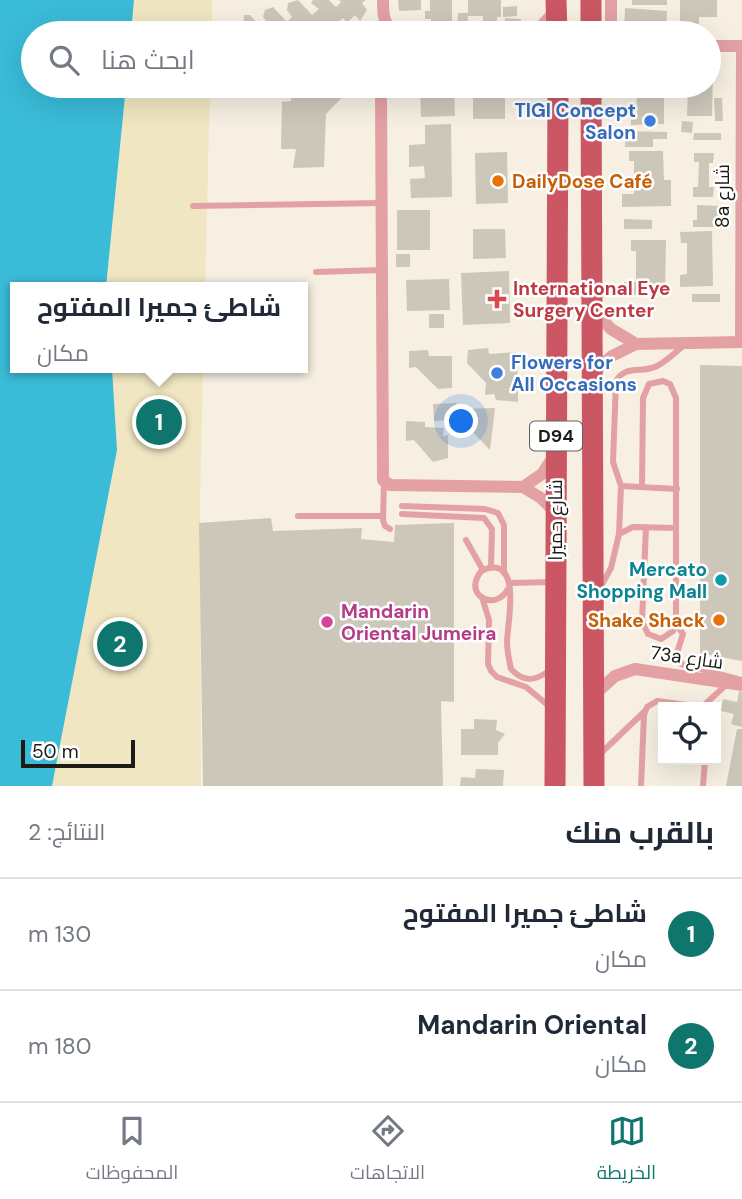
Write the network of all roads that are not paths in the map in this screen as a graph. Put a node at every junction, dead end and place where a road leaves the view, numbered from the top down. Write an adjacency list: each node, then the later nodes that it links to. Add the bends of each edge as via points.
1 (383, 0): 5 (street)
2 (591, 0): 7 (main road)
3 (611, 0): 8 (street)
4 (556, 5): 6 (street)
5 (384, 21)
6 (544, 21)
7 (591, 21)
8 (611, 21)
9 (721, 47): 10 (street)
10 (742, 48): 11 (street, 8a شارع)
11 (742, 65): 22 (street, 8a شارع)
12 (381, 98): 17 (street)
13 (558, 98): 26 (main road, شارع جميرا / D94)
14 (591, 98): 16 (main road, شارع جميرا / D94)
15 (597, 98): 16 (street)
16 (591, 109): 21 (main road, شارع جميرا / D94)
17 (382, 202): 18 (lane); 19 (street)
18 (193, 206)
19 (382, 270): 20 (lane); 27 (street)
20 (316, 272)
21 (592, 307): 24 (street, via 611,329); 25 (main road, شارع جميرا / D94)
22 (741, 342): 23 (street)
23 (687, 343): 24 (street); 28 (lane, via 658,365 629,369 616,381 614,462)
24 (636, 344): 25 (street)
25 (592, 373): 47 (main road, شارع جميرا / D94)
26 (556, 454): 29 (street, via 542,474); 33 (main road, شارع جميرا / D94)
27 (384, 483): 29 (street); 36 (lane)
28 (621, 486): 30 (lane); 40 (lane)
29 (523, 487): 33 (street)
30 (642, 487): 31 (lane); 31 (lane, via 645,390 663,381 676,398)
31 (677, 488): 38 (lane)
32 (402, 506): 43 (lane, via 498,513 504,526)
33 (555, 512): 44 (main road, شارع جميرا / D94)
34 (402, 514): 42 (lane, via 484,519 492,529)
35 (298, 516): 36 (lane)
36 (383, 516): 39 (lane)
37 (646, 527): 38 (lane); 40 (lane, via 628,528); 48 (lane, via 643,629 661,639)
38 (676, 528): 48 (lane)
39 (390, 530)
40 (619, 534): 47 (lane, via 611,568)
41 (466, 540): 42 (lane)
42 (487, 568): 43 (lane); 46 (lane, via 475,583)
43 (505, 573): 45 (lane)
44 (555, 582): 45 (lane); 49 (main road, شارع جميرا / D94)
45 (509, 586): 46 (lane, via 498,600); 50 (lane)
46 (482, 597): 51 (lane, via 489,620 488,664)
47 (593, 599): 53 (main road, شارع جميرا / D94)
48 (676, 624): 52 (lane, via 683,634 677,653 681,664)
49 (555, 662): 50 (lane, via 535,680 526,680); 57 (main road, شارع جميرا / D94)
50 (511, 669): 51 (lane)
51 (504, 680): 57 (lane, via 535,693)
52 (738, 682): 53 (street, 73a شارع, via 635,669 615,676); 55 (lane)
53 (593, 696): 58 (main road, شارع جميرا / D94)
54 (664, 702): 56 (lane, via 649,704)
55 (709, 702)
56 (645, 711): 58 (lane); 62 (lane)
57 (555, 715): 60 (main road, شارع جميرا / D94)
58 (594, 760): 61 (main road, شارع جميرا / D94)
59 (705, 765): 63 (lane)
60 (555, 786)
61 (594, 786)
62 (641, 786)
63 (703, 786)

